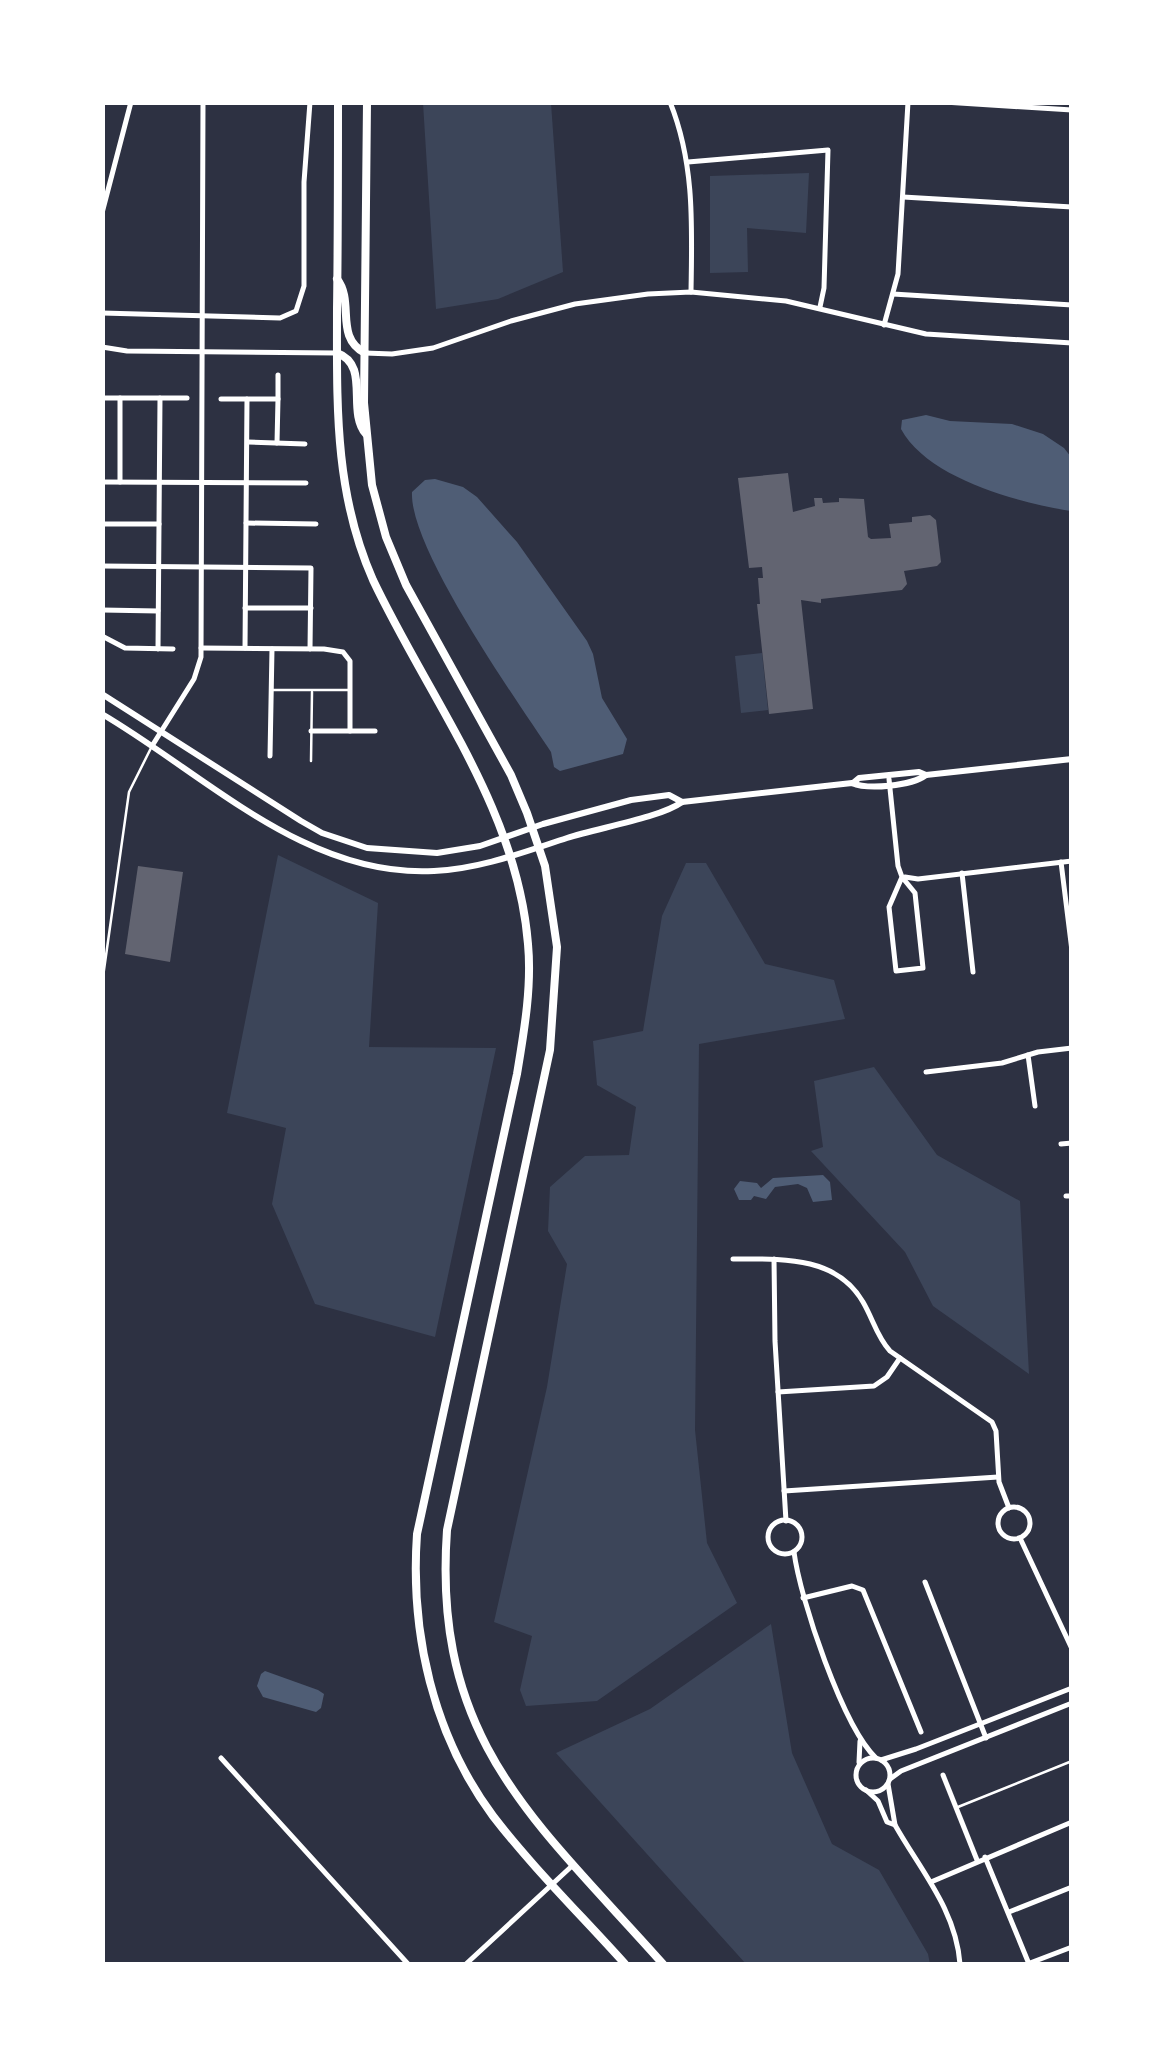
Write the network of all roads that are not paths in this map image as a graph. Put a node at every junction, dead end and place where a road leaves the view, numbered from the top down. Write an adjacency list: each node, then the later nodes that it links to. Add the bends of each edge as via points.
1 (130, 102): 13 (street)
2 (203, 102): 20 (street)
3 (310, 102): 20 (street, via 300,306 280,318)
4 (338, 102): 14 (main road)
5 (367, 102): 26 (main road)
6 (670, 102): 10 (street)
7 (908, 102): 11 (street)
8 (944, 102): 9 (street)
9 (1072, 110)
10 (688, 162): 15 (street); 18 (street, via 828,150)
11 (902, 197): 12 (street); 16 (street)
12 (1072, 207)
13 (102, 213)
14 (338, 279): 25 (main road); 26 (main road, via 345,291 346,330)
15 (692, 292): 18 (street); 26 (street, via 575,304 433,348)
16 (893, 294): 17 (street); 21 (street)
17 (1072, 304)
18 (820, 308): 21 (street)
19 (102, 313): 20 (street)
20 (202, 316): 24 (street)
21 (884, 325): 22 (street, via 926,334)
22 (1072, 342)
23 (102, 347): 24 (street)
24 (202, 352): 25 (street); 42 (street)
25 (336, 353): 35 (main road, via 355,374 358,422); 82 (main road, via 340,460 362,554)
26 (365, 353): 35 (main road)
27 (278, 375): 34 (street)
28 (102, 398): 29 (street)
29 (120, 398): 30 (street); 40 (street)
30 (160, 398): 31 (street); 41 (street)
31 (186, 398)
32 (222, 399): 33 (street)
33 (246, 399): 34 (street); 36 (street)
34 (278, 399): 37 (street)
35 (366, 434): 81 (main road, via 372,485 394,559)
36 (247, 442): 37 (street); 43 (street)
37 (277, 443): 38 (street)
38 (304, 444)
39 (102, 482): 40 (street)
40 (120, 482): 41 (street)
41 (160, 482): 42 (street); 47 (street)
42 (202, 483): 43 (street); 51 (street)
43 (246, 483): 44 (street); 45 (street)
44 (306, 483)
45 (246, 523): 48 (street); 52 (street)
46 (102, 524): 47 (street)
47 (160, 524): 50 (street)
48 (316, 524)
49 (102, 566): 50 (street)
50 (159, 566): 51 (street); 56 (street)
51 (201, 566): 52 (street); 58 (street)
52 (245, 567): 53 (street); 54 (street, via 311,568)
53 (245, 608): 54 (street); 59 (street)
54 (311, 608): 62 (street)
55 (102, 610): 56 (street)
56 (158, 611): 60 (street)
57 (102, 636): 60 (street, via 124,648)
58 (201, 648): 59 (street); 69 (street, via 194,679)
59 (245, 648): 63 (street)
60 (158, 649): 61 (street)
61 (173, 649)
62 (310, 649): 63 (street); 66 (street, via 346,654)
63 (272, 650): 64 (street)
64 (271, 690): 65 (lane); 74 (street)
65 (312, 690): 66 (lane); 70 (lane)
66 (350, 690): 72 (street)
67 (102, 694): 69 (street)
68 (102, 714): 73 (street)
69 (161, 730): 73 (street); 82 (street, via 301,822 344,841 437,853)
70 (311, 731): 72 (street); 76 (lane)
71 (375, 731): 72 (street)
72 (350, 732)
73 (152, 746): 84 (street, via 290,836 360,864 433,871); 90 (lane, via 129,792)
74 (270, 756)
75 (1072, 759): 77 (street)
76 (311, 760)
77 (926, 776): 78 (street); 79 (street)
78 (889, 781): 79 (street); 88 (street)
79 (852, 783): 80 (street)
80 (682, 802): 81 (street, via 656,796); 83 (street, via 668,812)
81 (533, 828): 82 (street); 83 (main road)
82 (505, 838): 84 (main road)
83 (540, 847): 84 (street); 130 (main road, via 557,947 552,1030 454,1490 445,1595 454,1660 475,1726 515,1798)
84 (511, 856): 132 (main road, via 529,948 526,1020 429,1473 416,1594 422,1652 460,1762 491,1813)
85 (1072, 861): 86 (street)
86 (1062, 862): 87 (street); 89 (street)
87 (962, 873): 88 (street); 91 (street)
88 (902, 877): 88 (street, via 889,907 896,970 922,968 915,893)
89 (1072, 951)
90 (104, 962): 92 (lane)
91 (973, 972)
92 (102, 984)
93 (1072, 1048): 94 (street)
94 (1028, 1056): 95 (street); 96 (street)
95 (926, 1072)
96 (1035, 1106)
97 (1072, 1143): 98 (street)
98 (1061, 1144)
99 (774, 1259): 100 (street); 101 (street, via 806,1262 852,1288 880,1339); 102 (street)
100 (733, 1260)
101 (900, 1358): 102 (street, via 874,1386); 103 (street, via 992,1422)
102 (778, 1392): 104 (street)
103 (998, 1477): 104 (street); 105 (street)
104 (784, 1491): 106 (street)
105 (1008, 1508): 107 (street, via 1028,1515 1029,1528); 107 (street, via 998,1526 1007,1537)
106 (786, 1521): 108 (street, via 802,1534); 108 (street, via 772,1528 769,1542 780,1553)
107 (1020, 1538): 111 (street)
108 (794, 1552): 110 (street)
109 (924, 1582): 114 (street)
110 (803, 1598): 115 (street, via 852,1586 864,1590); 117 (street)
111 (1072, 1648)
112 (1072, 1688): 114 (street)
113 (1072, 1703): 116 (street)
114 (981, 1724): 116 (street); 119 (street)
115 (921, 1732)
116 (986, 1738): 123 (street)
117 (860, 1741): 119 (street); 121 (street)
118 (221, 1758): 136 (street)
119 (878, 1759): 121 (street); 123 (street, via 889,1768)
120 (1072, 1761): 125 (lane)
121 (858, 1766): 124 (street, via 857,1780)
122 (943, 1775): 125 (street)
123 (889, 1781): 124 (street, via 880,1791); 127 (street)
124 (866, 1790): 127 (street)
125 (957, 1808): 129 (street)
126 (1072, 1822): 128 (street)
127 (895, 1825): 131 (street)
128 (986, 1858): 129 (street); 134 (street)
129 (978, 1861): 131 (street)
130 (573, 1865): 132 (street); 139 (main road)
131 (931, 1882): 140 (street, via 951,1921)
132 (553, 1884): 137 (street); 138 (main road)
133 (1072, 1886): 134 (street)
134 (1009, 1912): 141 (street)
135 (1072, 1947): 141 (street)
136 (408, 1964)
137 (466, 1964)
138 (625, 1964)
139 (663, 1964)
140 (960, 1964)
141 (1028, 1964)

